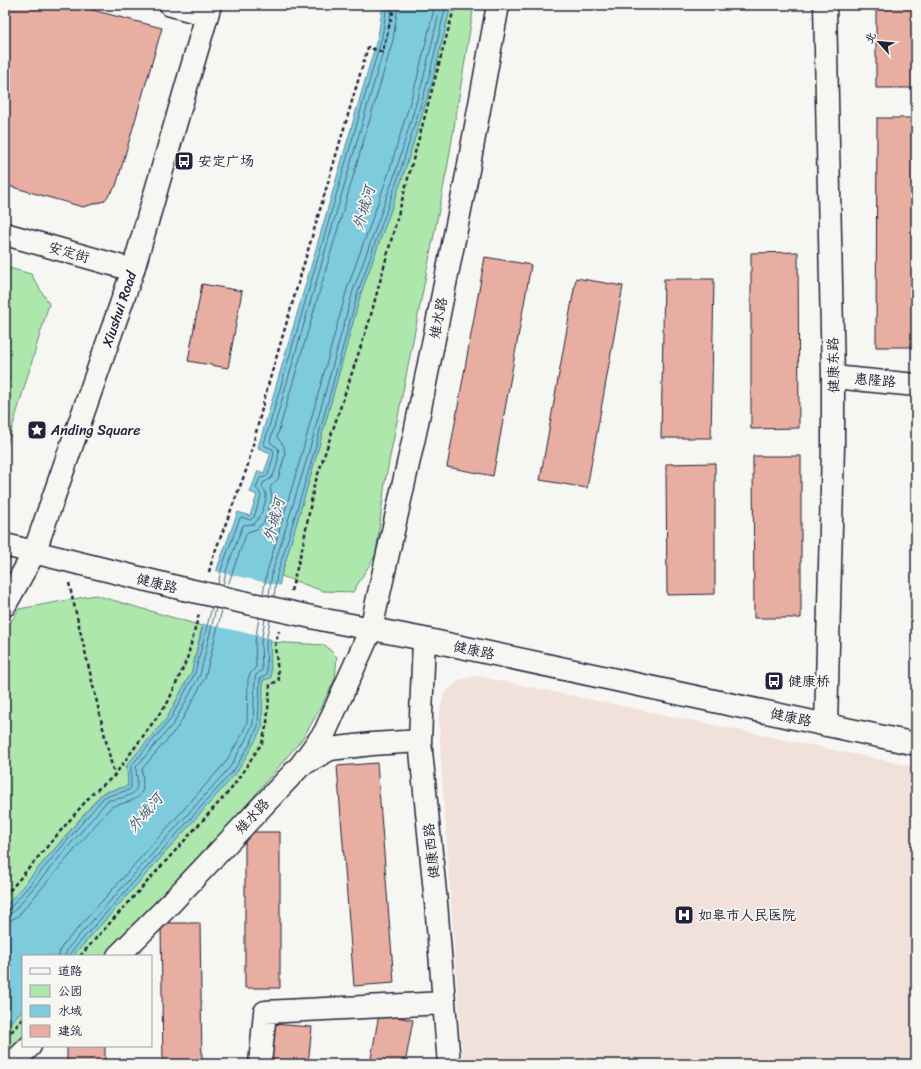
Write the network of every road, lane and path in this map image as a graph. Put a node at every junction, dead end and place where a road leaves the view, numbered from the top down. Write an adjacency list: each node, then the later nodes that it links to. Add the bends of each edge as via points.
1 (171, 5): 6 (street)
2 (395, 5): 14 (path, via 382,52 368,47 246,468)
3 (455, 5): 15 (path, via 369,322 314,486 303,545)
4 (498, 5): 19 (street, 雉水路, via 417,425)
5 (825, 5): 9 (street, 健康东路)
6 (209, 10): 8 (street, Xiushui Road)
7 (5, 234): 8 (street, 安定街)
8 (133, 270): 12 (street, Xiushui Road)
9 (833, 377): 10 (street, 惠隆路); 21 (street, 健康东路)
10 (916, 384)
11 (5, 545): 12 (street, 健康路)
12 (34, 553): 13 (street, 健康路); 16 (street, Xiushui Road)
13 (63, 560): 19 (street, 健康路, bridge); 25 (path)
14 (208, 579)
15 (289, 596)
16 (5, 605)
17 (200, 608): 25 (path, via 187,659 168,702)
18 (281, 624): 27 (path, via 275,646 279,681 270,684 267,723 262,743 232,788)
19 (371, 629): 20 (street, 健康路); 24 (street, 雉水路, via 325,732)
20 (424, 639): 21 (street, 健康路); 22 (street, 健康西路)
21 (826, 725): 23 (street, 健康路)
22 (420, 741): 24 (street, 雉水路, via 330,749); 29 (street, 健康西路)
23 (916, 744)
24 (301, 765): 28 (street, 雉水路)
25 (114, 776): 26 (path, via 92,794)
26 (5, 896)
27 (81, 955)
28 (119, 955)
29 (444, 1003): 36 (street, via 265,1012); 37 (street, 健康西路)
30 (22, 1020): 31 (path)
31 (10, 1034)
32 (29, 1047): 34 (street)
33 (34, 1047): 35 (street)
34 (12, 1064)
35 (37, 1064)
36 (260, 1064)
37 (449, 1064)

